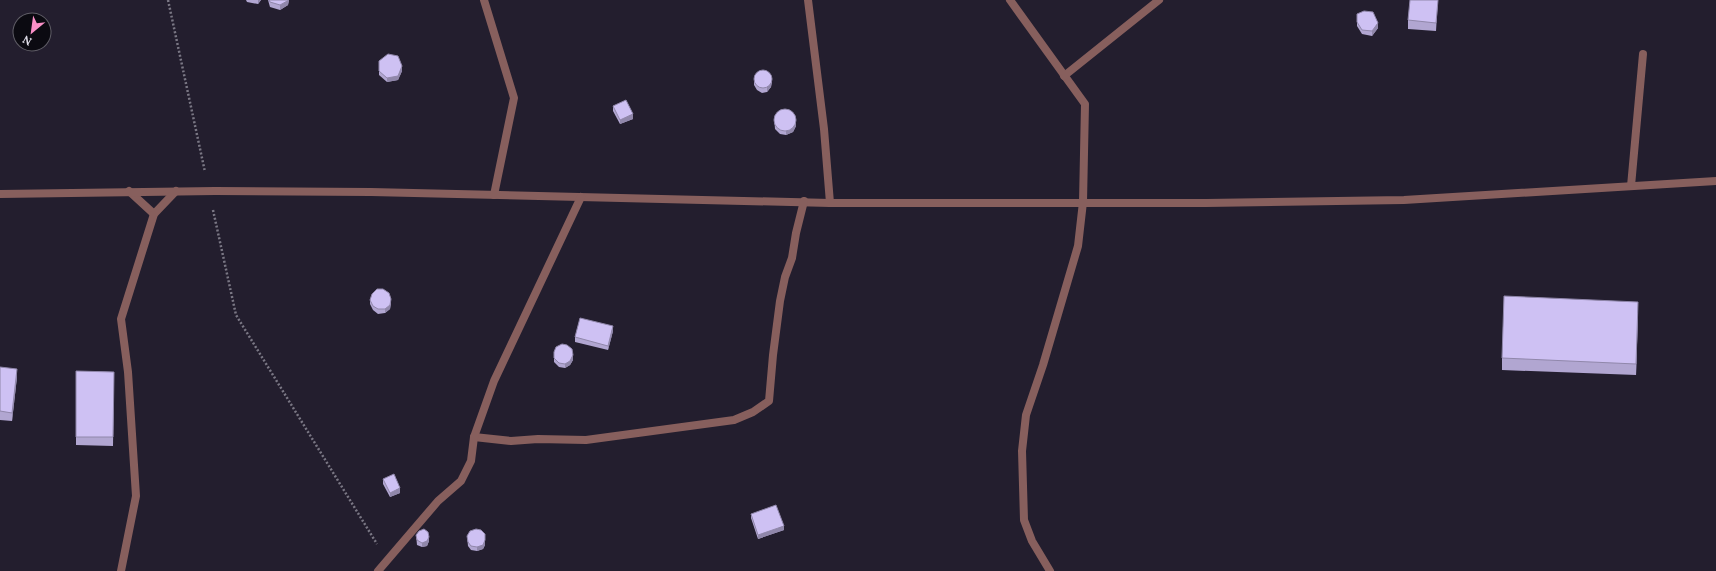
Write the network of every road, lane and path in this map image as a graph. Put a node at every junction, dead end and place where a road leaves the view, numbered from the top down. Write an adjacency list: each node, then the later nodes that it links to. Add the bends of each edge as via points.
1 (168, 0): 12 (path)
2 (484, 0): 14 (street, via 514,98)
3 (808, 0): 18 (street, via 824,129)
4 (1010, 0): 7 (street)
5 (1159, 0): 7 (street)
6 (1643, 54): 9 (street)
7 (1064, 76): 17 (street, via 1085,104)
8 (1716, 181): 9 (street)
9 (1631, 186): 17 (street, via 1404,200)
10 (129, 191): 11 (street); 13 (street); 19 (street)
11 (176, 191): 12 (street); 19 (street)
12 (209, 192): 14 (street); 21 (path, via 236,315)
13 (0, 194)
14 (494, 195): 15 (street)
15 (581, 196): 16 (street); 20 (street, via 494,381)
16 (804, 201): 18 (street); 20 (street, via 780,301 769,401 753,412 734,420 586,440 511,441)
17 (1083, 202): 18 (street); 24 (street, via 1078,246 1026,415 1023,444 1024,520 1032,541)
18 (830, 203)
19 (154, 214): 22 (street, via 122,319 136,496)
20 (474, 437): 21 (street, via 471,461 461,481 438,501)
21 (387, 561): 23 (street)
22 (121, 571)
23 (378, 571)
24 (1050, 571)

